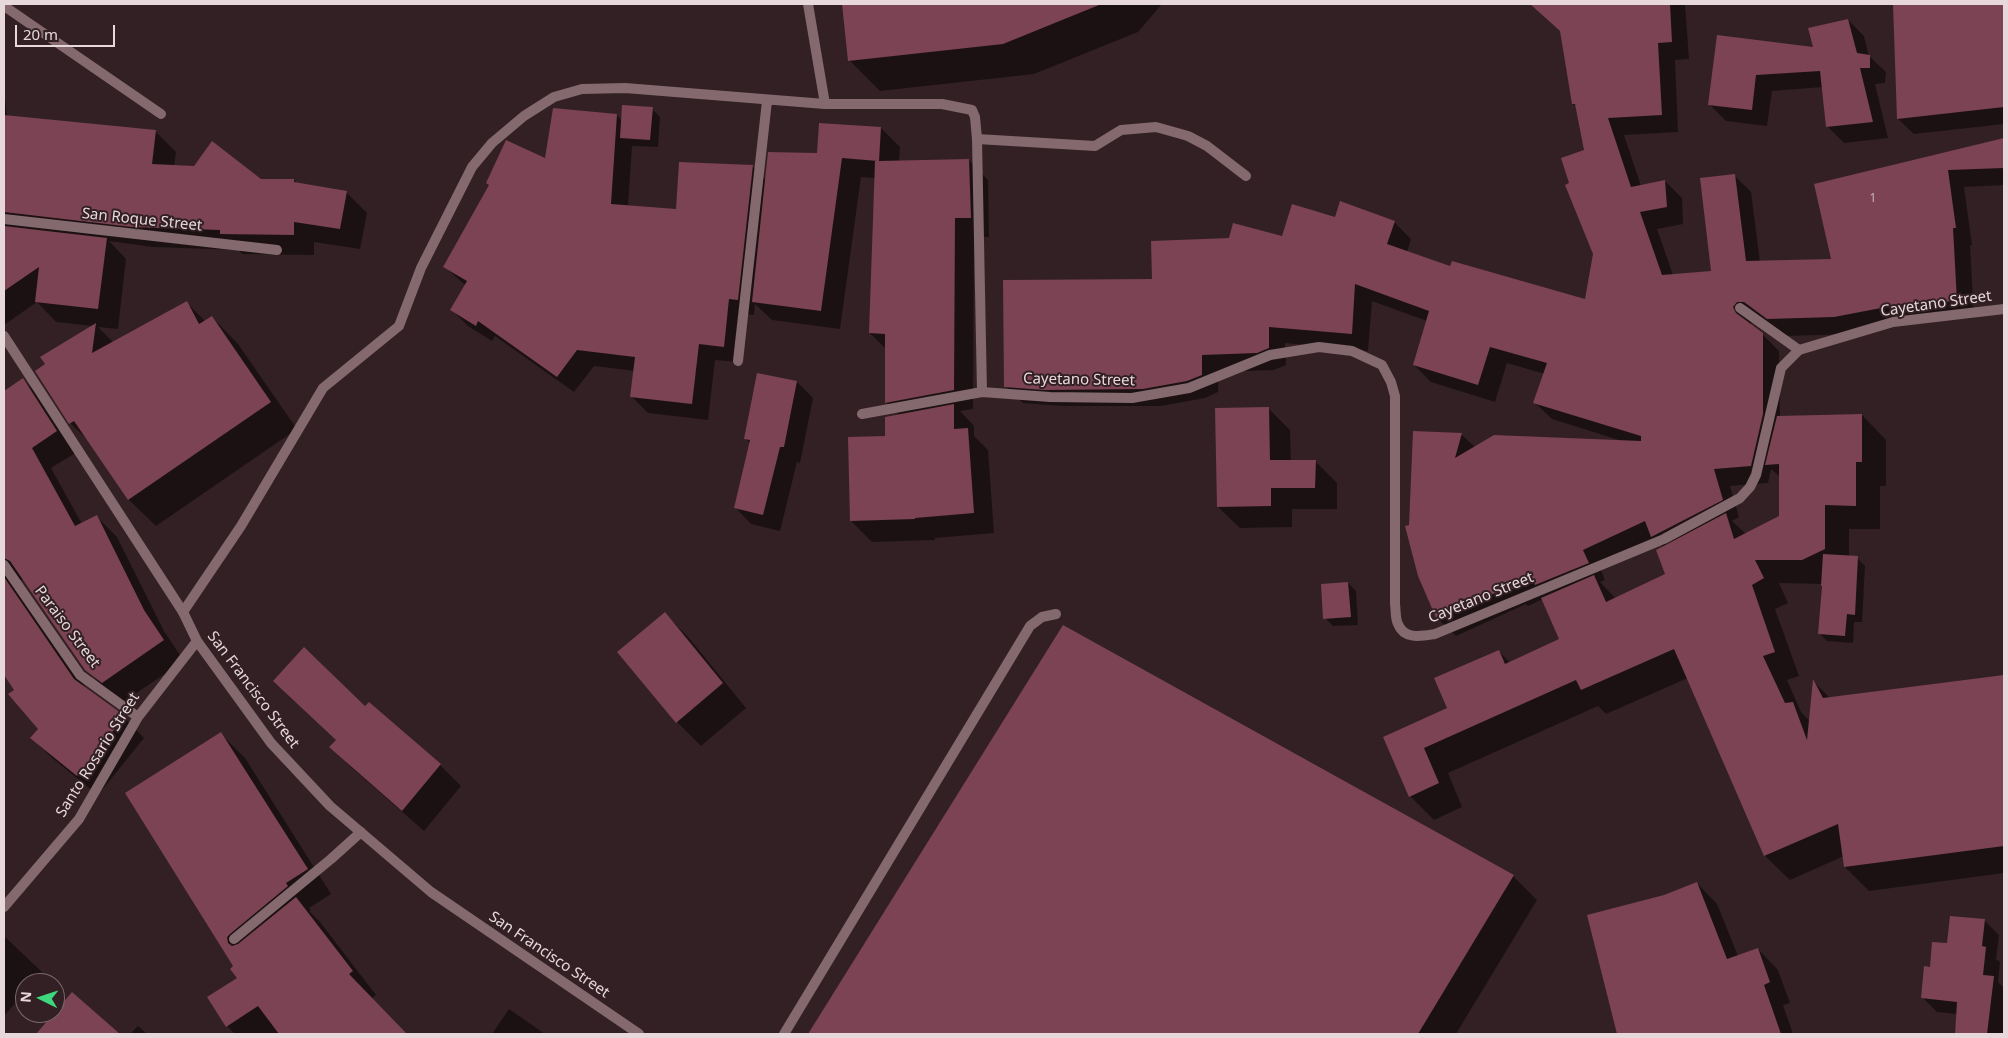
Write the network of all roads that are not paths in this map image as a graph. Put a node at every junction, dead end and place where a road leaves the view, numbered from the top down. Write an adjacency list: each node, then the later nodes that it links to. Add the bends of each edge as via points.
1 (808, 4): 4 (street)
2 (4, 6): 5 (street)
3 (767, 101): 4 (street); 14 (street); 18 (street, via 625,88 582,90 554,97 524,116 492,143 472,167 420,268 399,326 323,388 241,526)
4 (825, 104): 6 (street, via 954,105 972,110)
5 (161, 114)
6 (977, 139): 7 (street, via 1095,146 1121,130 1156,127 1188,136 1207,146); 15 (street)
7 (1246, 176)
8 (4, 219): 9 (street, San Roque Street)
9 (277, 250)
10 (1740, 308): 13 (street)
11 (2004, 310): 13 (street, Cayetano Street, via 1893,322)
12 (4, 336): 18 (street, San Francisco Street)
13 (1799, 350): 15 (street, Cayetano Street, via 1781,368 1756,475 1740,498 1664,539 1435,634 1417,637 1405,633 1398,624 1395,604 1395,396 1382,365 1352,351 1319,347 1270,355 1189,388 1132,398 1050,398)
14 (738, 361)
15 (982, 392): 16 (street, Cayetano Street)
16 (862, 414)
17 (4, 566): 21 (street, Paraiso Street, via 80,675)
18 (183, 612): 20 (street, San Francisco Street)
19 (1056, 614): 26 (street, via 1042,617 1030,626)
20 (197, 640): 21 (street, Santo Rosario Street); 22 (street, San Francisco Street, via 271,743 330,806)
21 (138, 717): 23 (street, Santo Rosario Street, via 79,819)
22 (361, 832): 24 (street); 25 (street, San Francisco Street, via 431,892)
23 (4, 907)
24 (234, 939)
25 (639, 1034)
26 (784, 1034)

